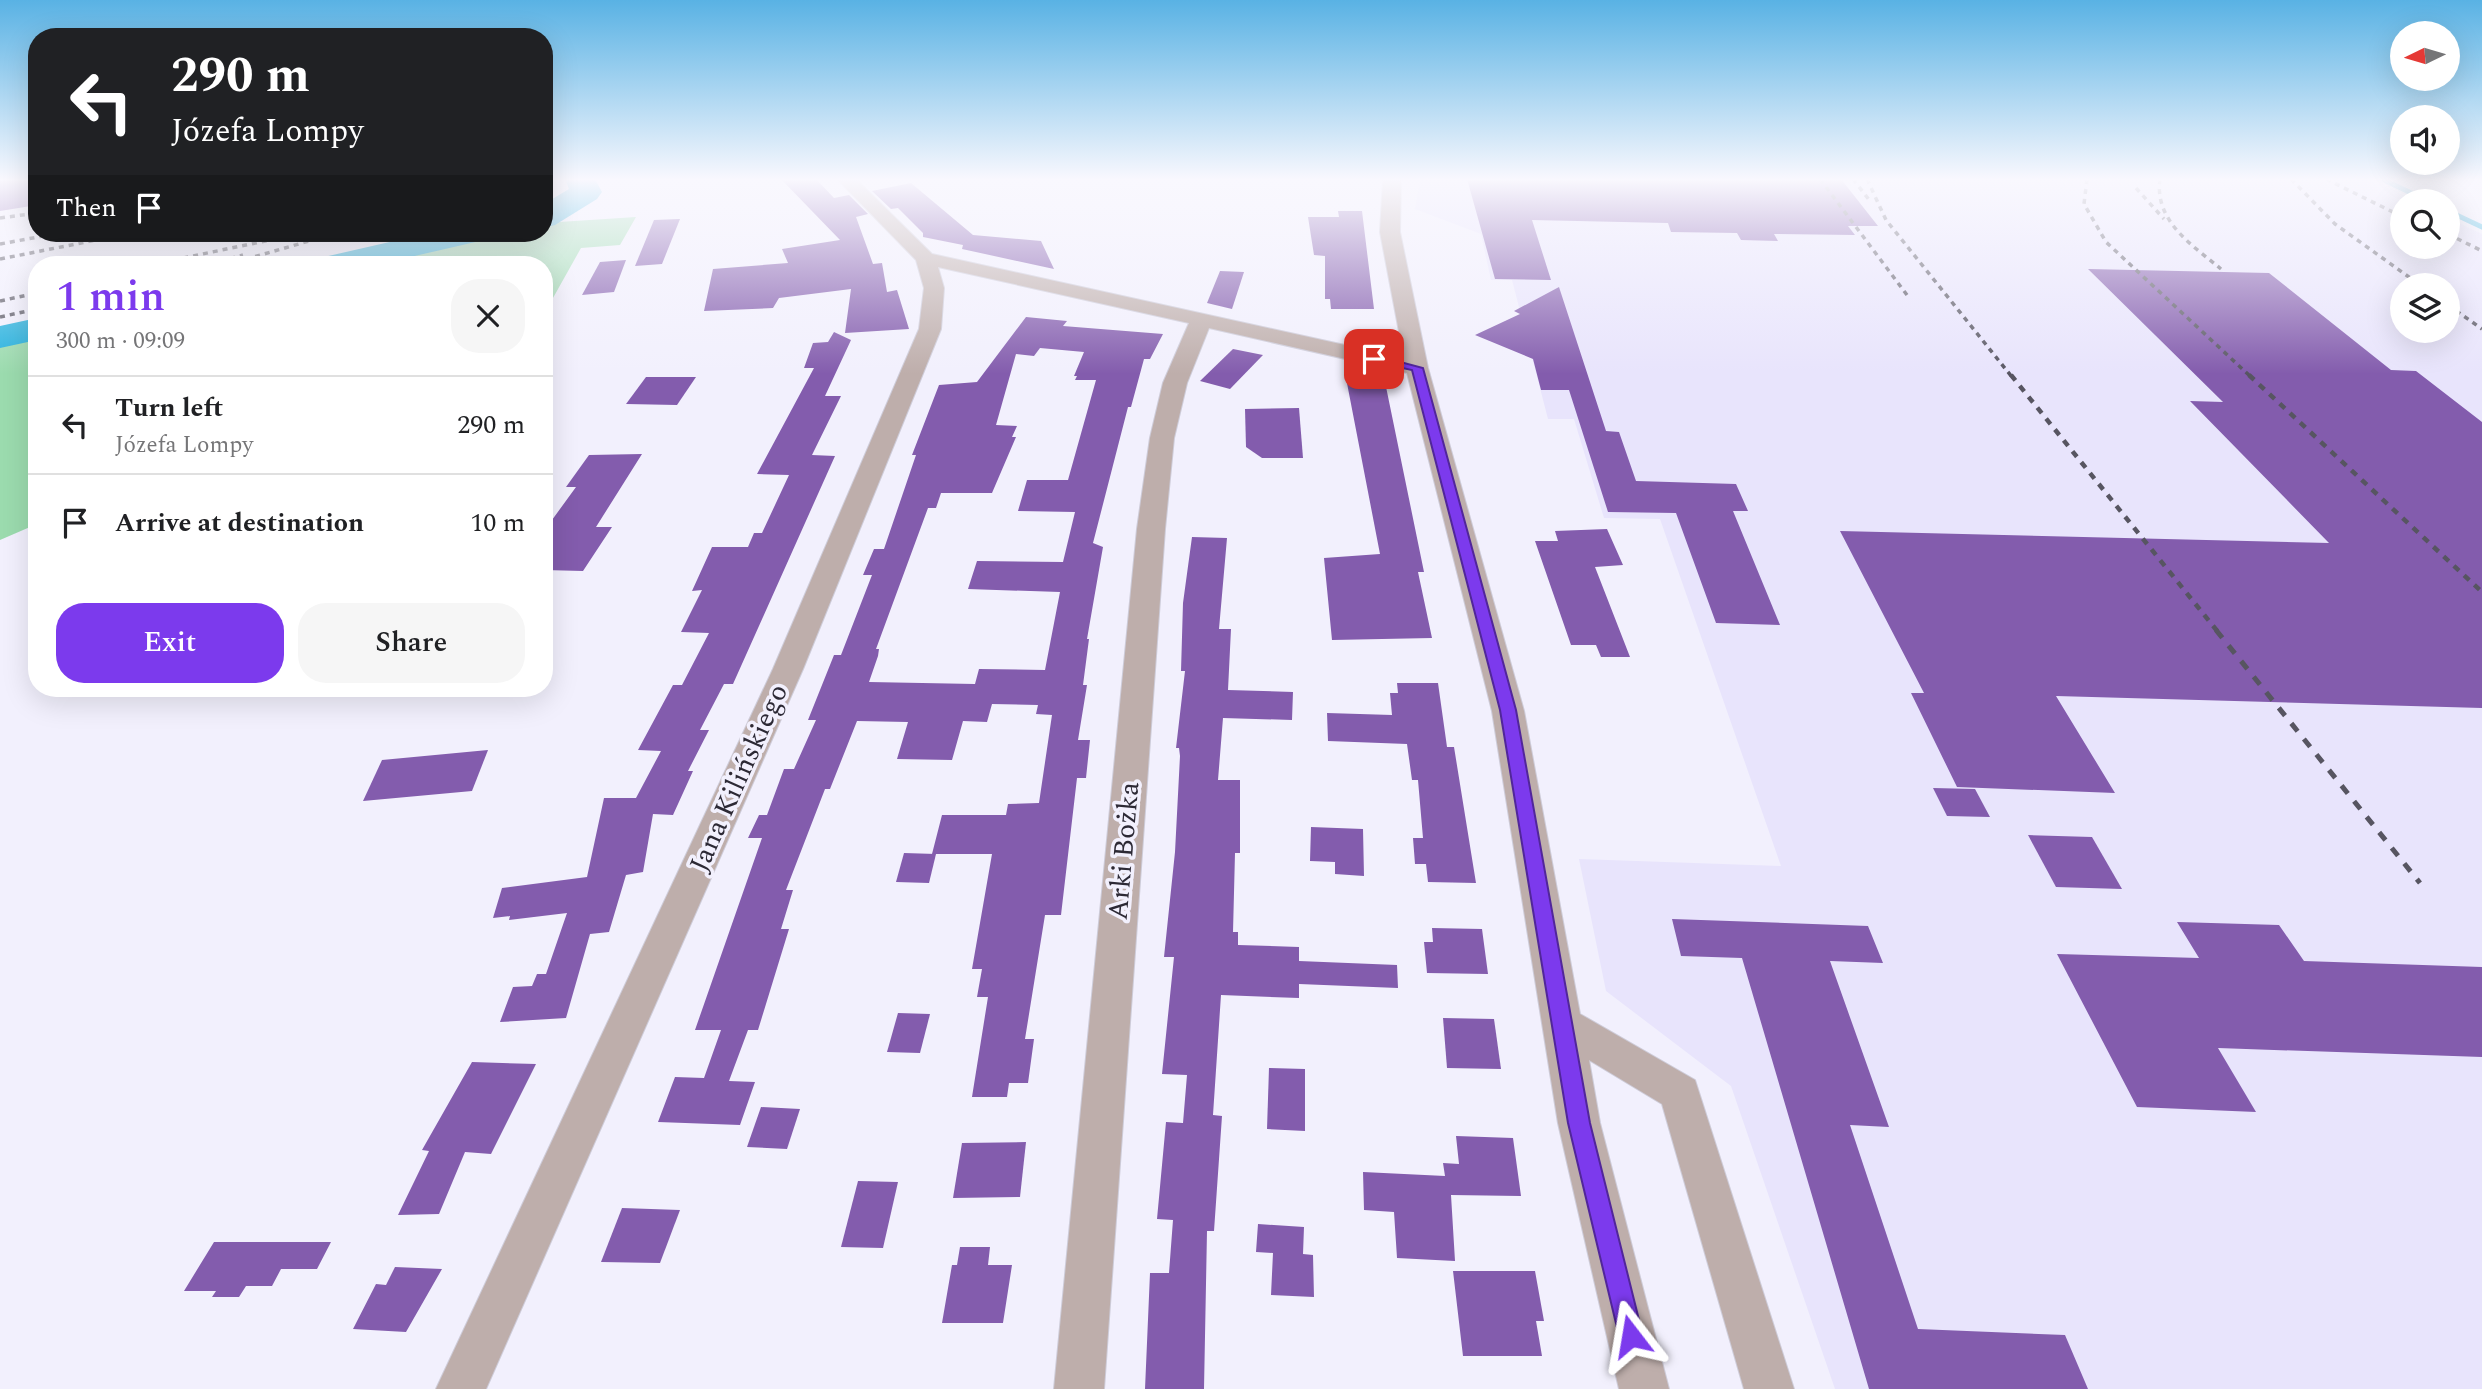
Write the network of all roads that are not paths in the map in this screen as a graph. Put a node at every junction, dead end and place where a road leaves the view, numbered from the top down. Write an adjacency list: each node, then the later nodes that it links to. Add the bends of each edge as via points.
1 (911, 244): 3 (street)
2 (1392, 244): 5 (street)
3 (925, 258): 4 (street); 7 (street, Jana Kilińskiego, via 934,288 930,329 789,669)
4 (1201, 321): 5 (street); 8 (street, Arki Bożka, via 1175,383 1152,516)
5 (1417, 368): 6 (street, via 1508,710)
6 (1562, 1024): 9 (street, via 1579,1123); 10 (street, via 1680,1093)
7 (461, 1389)
8 (1079, 1389)
9 (1644, 1389)
10 (1769, 1389)

